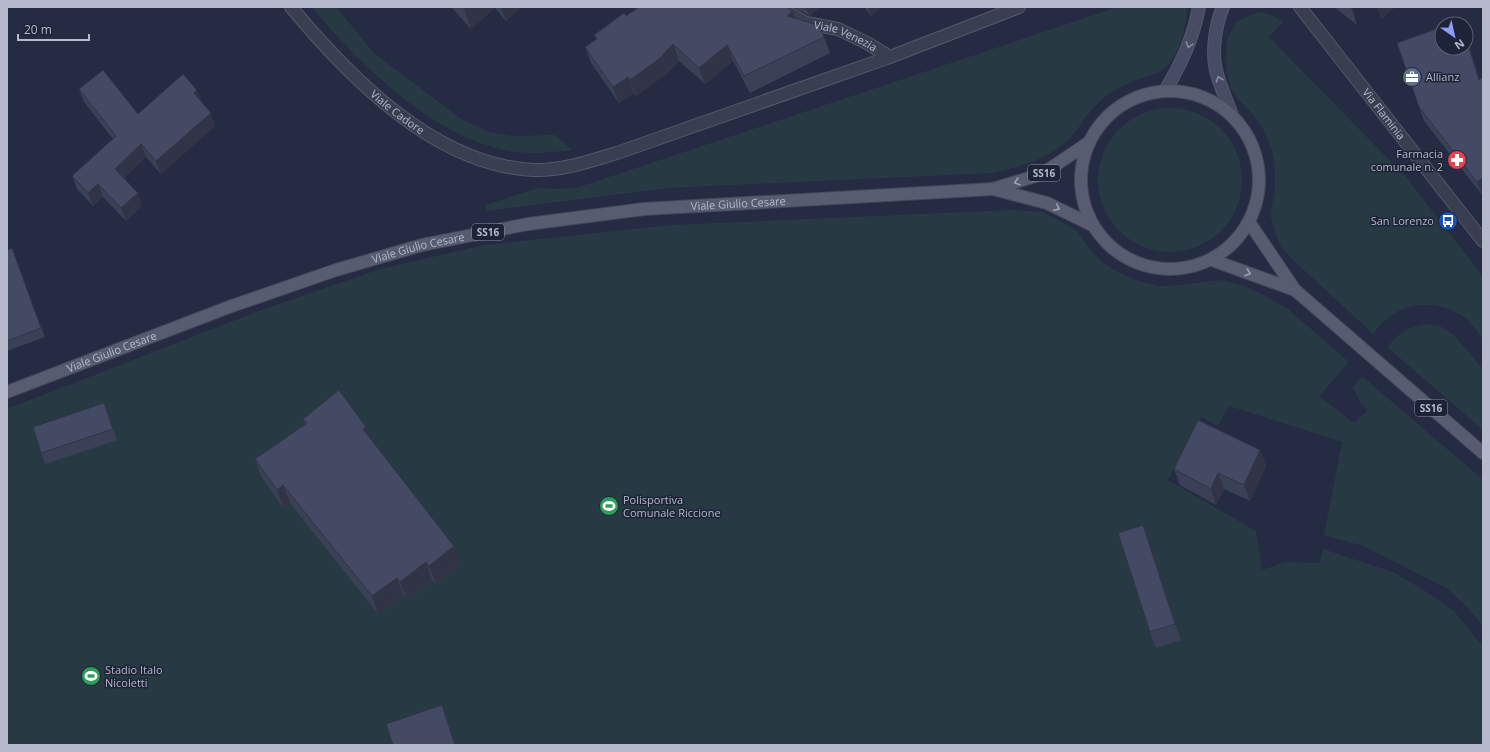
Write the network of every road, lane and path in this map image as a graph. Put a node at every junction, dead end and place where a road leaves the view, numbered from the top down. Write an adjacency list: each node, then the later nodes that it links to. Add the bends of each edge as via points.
1 (291, 7): 7 (street, Viale Cadore, via 354,75 392,110 432,137 468,155 497,164 534,170 576,166 617,153)
2 (778, 7): 7 (street, Viale Venezia, via 806,23 838,29)
3 (1019, 7): 7 (street)
4 (1199, 7): 8 (main road, one-way to 8, via 1187,51)
5 (1223, 7): 9 (main road, one-way to 5, via 1216,73 1214,53 1218,19)
6 (1301, 7): 14 (street, Via Flaminia)
7 (890, 57)
8 (1165, 91): 9 (main road, via 1200,96 1216,103); 10 (main road, via 1146,94 1111,113 1098,127)
9 (1232, 115): 12 (main road, via 1245,130 1254,147 1259,166 1258,198)
10 (1088, 144): 11 (main road, Viale Giulio Cesare / SS16, one-way to 11, via 1042,174); 13 (main road, via 1080,184 1084,205)
11 (993, 189): 13 (main road, Viale Giulio Cesare / SS16, one-way to 13, via 1047,203); 17 (main road, Viale Giulio Cesare / SS16, via 644,209 528,224 422,246 336,270 229,307)
12 (1249, 222): 15 (main road, via 1239,237); 16 (main road, SS16)
13 (1092, 224): 15 (main road, via 1102,239 1114,250 1128,260 1144,266 1161,270 1179,269)
14 (1483, 241)
15 (1212, 260): 16 (main road, SS16, one-way to 16)
16 (1295, 290): 18 (main road, SS16)
17 (7, 392)
18 (1483, 453)

